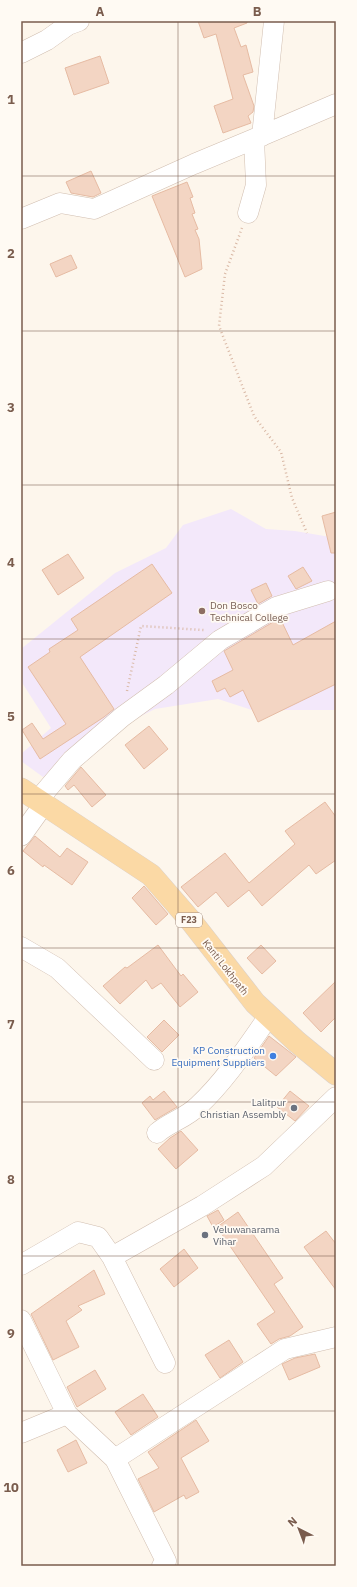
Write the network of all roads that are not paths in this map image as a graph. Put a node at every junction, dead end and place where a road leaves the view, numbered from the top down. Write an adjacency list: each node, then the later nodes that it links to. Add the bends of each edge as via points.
1 (79, 21): 3 (street)
2 (274, 21): 5 (street)
3 (21, 53)
4 (336, 104): 5 (street)
5 (258, 138): 6 (street, via 256,185); 7 (street, via 94,209 60,203)
6 (248, 213)
7 (21, 219)
8 (328, 591): 9 (street, via 276,607 220,640 166,685 122,717 72,760)
9 (34, 798): 10 (street); 12 (main road, Kanti Lokhpath / F23, via 151,875 191,921 255,1003)
10 (21, 836)
11 (21, 947): 13 (street, via 57,968)
12 (269, 1016): 14 (main road, Kanti Lokhpath / F23); 16 (street, via 224,1078 198,1107)
13 (154, 1060)
14 (336, 1074)
15 (336, 1097): 17 (street, via 264,1166 202,1206)
16 (157, 1133)
17 (112, 1257): 18 (street, via 98,1237 78,1232); 21 (street)
18 (21, 1265)
19 (21, 1320): 22 (street)
20 (336, 1337): 24 (street, via 285,1348)
21 (165, 1363)
22 (67, 1414): 23 (street); 24 (street)
23 (21, 1434)
24 (114, 1459): 25 (street, via 166,1560)
25 (162, 1566)

